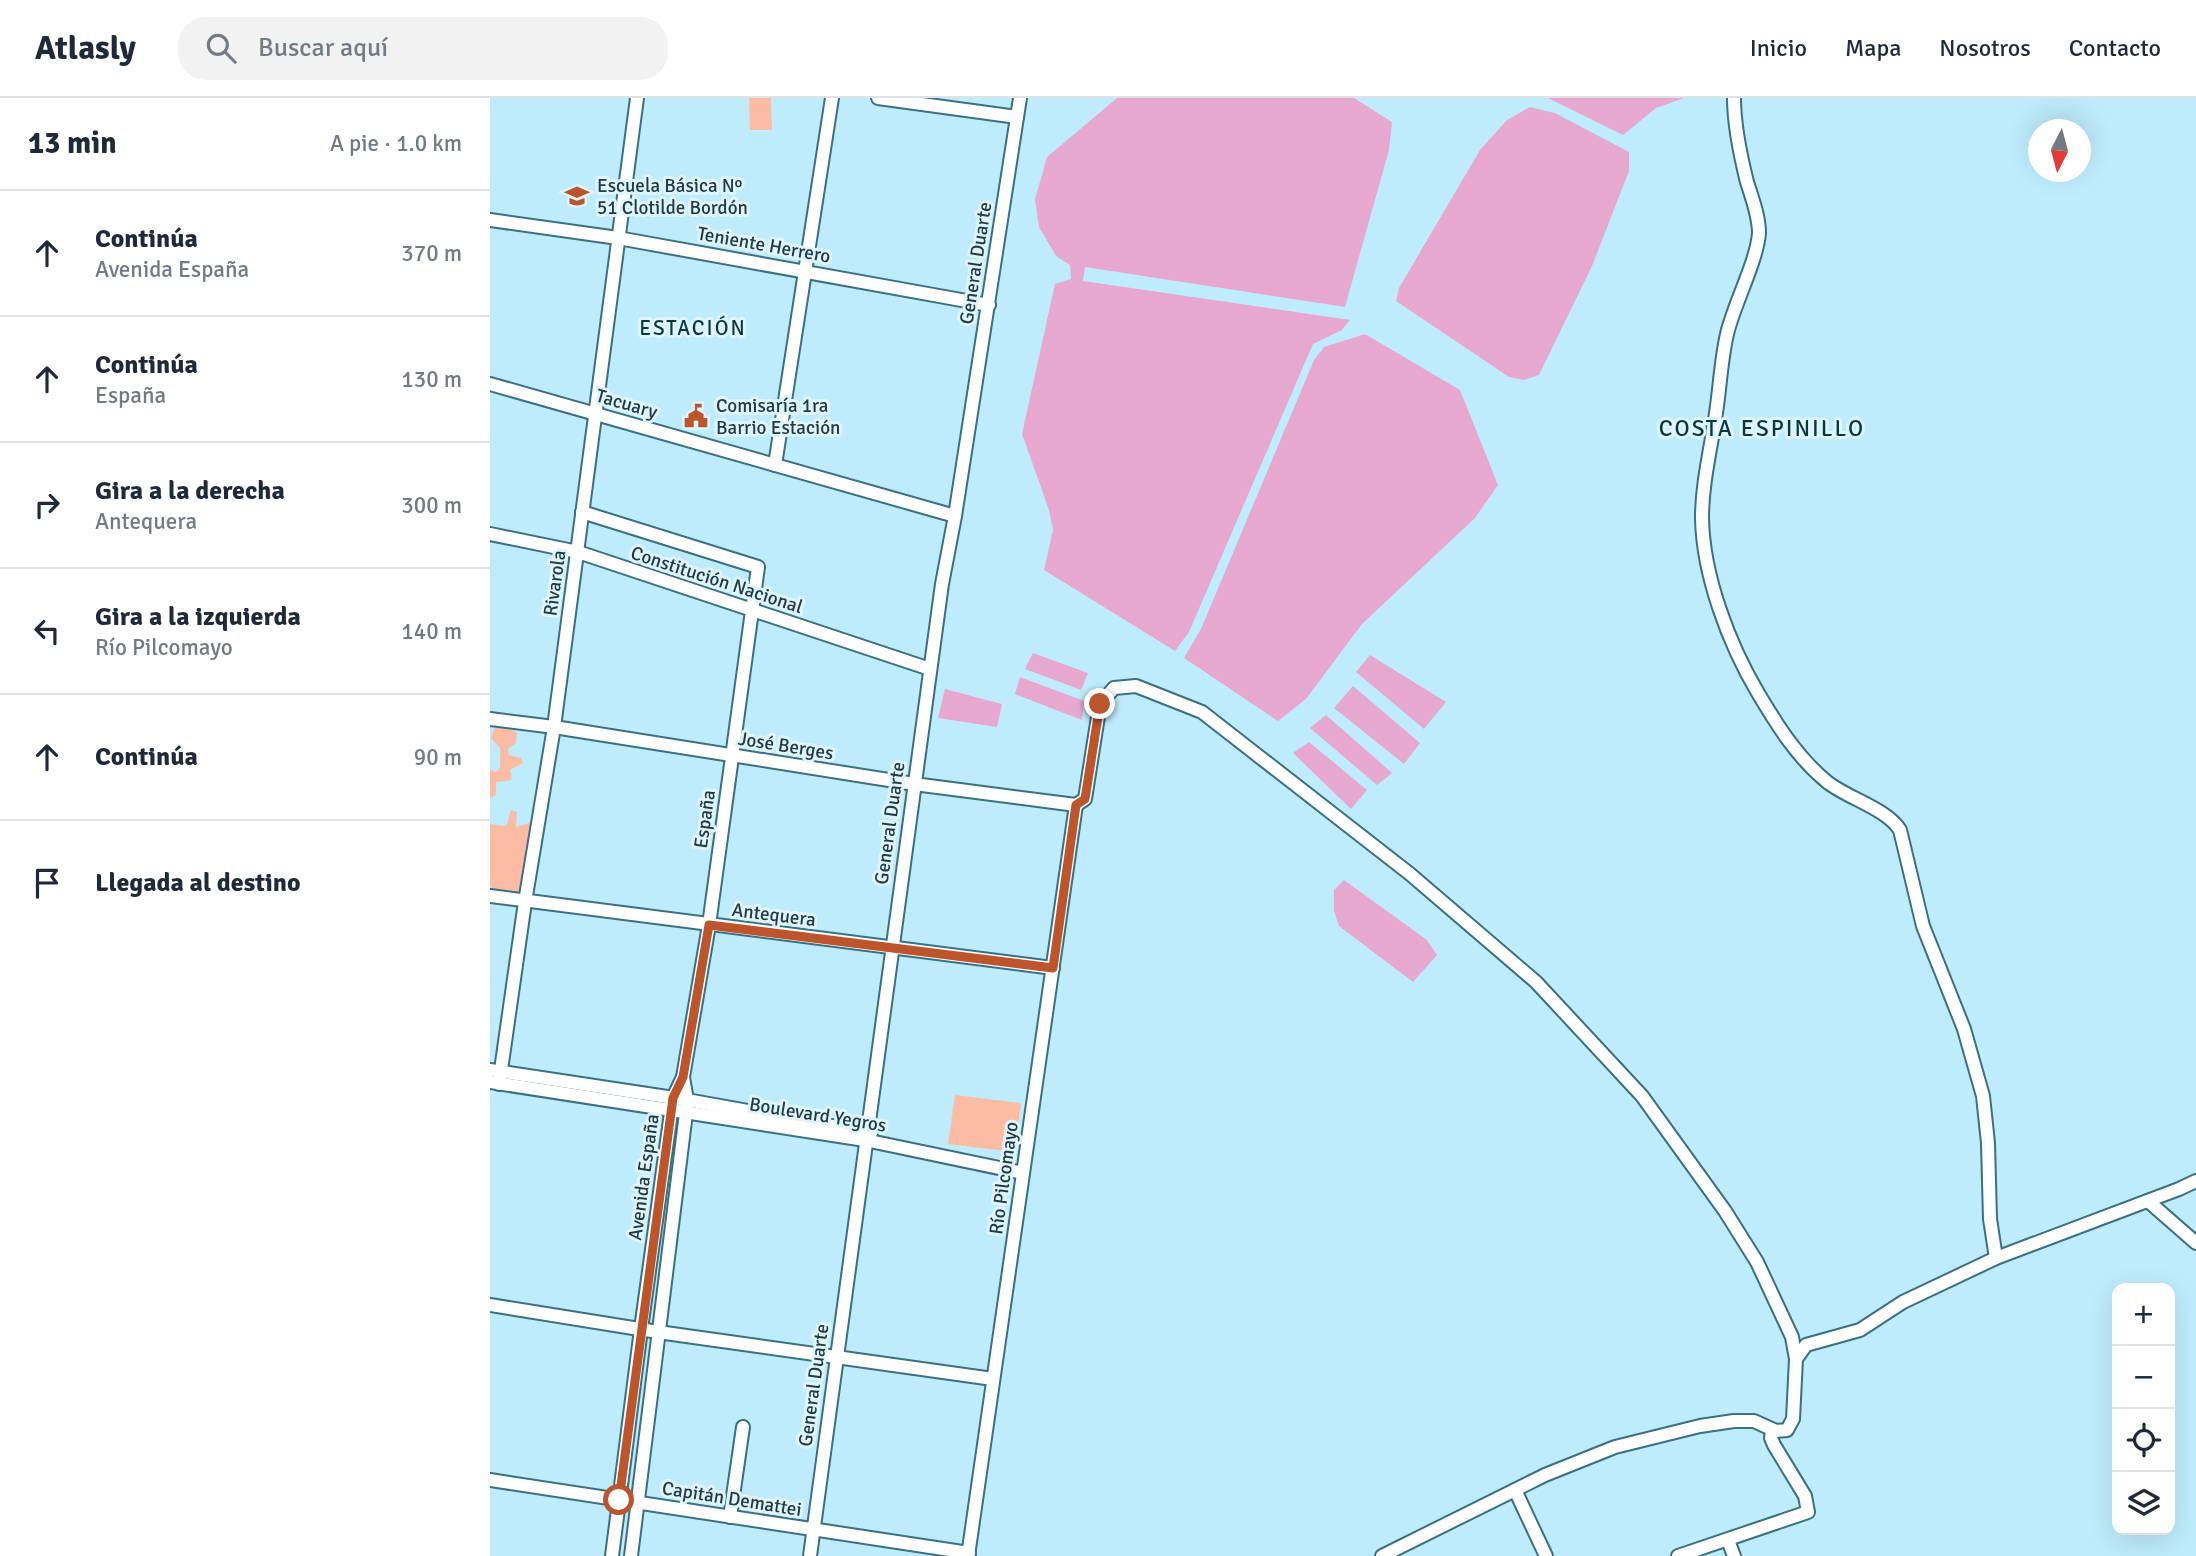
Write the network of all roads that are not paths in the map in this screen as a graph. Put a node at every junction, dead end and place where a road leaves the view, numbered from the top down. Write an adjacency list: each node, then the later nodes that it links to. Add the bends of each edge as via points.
1 (637, 98): 8 (street, Rivarola)
2 (832, 98): 9 (street)
3 (878, 98): 6 (street)
4 (1020, 98): 6 (street, General Duarte)
5 (1734, 98): 39 (street, via 1742,163 1759,231 1726,337 1703,496 1707,565 1714,594 1747,673 1786,738 1827,782 1900,830 1923,926 1964,1029 1983,1096)
6 (1017, 117): 10 (street, General Duarte)
7 (490, 220): 8 (street, Teniente Herrero)
8 (618, 238): 9 (street, Teniente Herrero); 12 (street, Rivarola)
9 (805, 271): 10 (street, Teniente Herrero); 13 (street)
10 (989, 304): 15 (street, General Duarte)
11 (490, 384): 12 (street, Tacuary)
12 (594, 413): 13 (street, Tacuary); 14 (street, Rivarola)
13 (775, 465): 15 (street, Tacuary)
14 (582, 512): 17 (street, Rivarola); 18 (street, España, via 758,567)
15 (955, 516): 19 (street, General Duarte)
16 (490, 534): 17 (street, Constitución Nacional)
17 (578, 552): 18 (street, Constitución Nacional); 21 (street, Rivarola)
18 (753, 611): 19 (street, Constitución Nacional); 22 (street, España)
19 (930, 669): 23 (street, General Duarte)
20 (490, 719): 21 (street, José Berges)
21 (554, 727): 22 (street, José Berges); 26 (street, Rivarola)
22 (733, 757): 23 (street, José Berges); 27 (street, España)
23 (914, 784): 24 (street, José Berges); 28 (street, General Duarte)
24 (1076, 805): 29 (street, Río Pilcomayo); 44 (street, Río Pilcomayo, via 1085,799 1100,704 1114,688 1136,686 1202,712 1463,919 1536,982 1615,1068 1649,1107 1757,1262 1792,1336)
25 (490, 896): 26 (street, Antequera)
26 (525, 902): 27 (street, Antequera); 30 (street, Rivarola)
27 (709, 925): 28 (street, Antequera); 31 (street, España)
28 (892, 949): 29 (street, Antequera); 34 (street, General Duarte)
29 (1053, 968): 35 (street, Río Pilcomayo)
30 (495, 1077): 32 (street, Boulevard Yegros)
31 (683, 1077): 32 (street, Avenida España); 33 (street, Avenida España)
32 (673, 1104): 33 (street, Boulevard Yegros); 41 (street, Avenida España)
33 (687, 1106): 34 (street, Boulevard Yegros); 42 (street, Avenida España)
34 (865, 1135): 35 (street, Boulevard Yegros); 43 (street, General Duarte)
35 (1023, 1173): 45 (street, Río Pilcomayo)
36 (2196, 1181): 37 (street)
37 (2148, 1201): 38 (street); 39 (street)
38 (2196, 1243)
39 (1996, 1258): 44 (street, via 1903,1302 1860,1330 1807,1345)
40 (490, 1305): 41 (street)
41 (641, 1329): 42 (street); 50 (street, Avenida España)
42 (658, 1332): 43 (street); 51 (street, Avenida España)
43 (836, 1358): 45 (street); 53 (street, General Duarte)
44 (1796, 1359): 47 (street, Río Pilcomayo, via 1793,1419 1787,1430)
45 (993, 1379): 55 (street, Río Pilcomayo)
46 (743, 1427): 52 (street)
47 (1772, 1430): 49 (street, via 1754,1421 1700,1426 1615,1447); 54 (street, via 1774,1446 1805,1496 1808,1512)
48 (490, 1480): 50 (street, Capitán Demattei)
49 (1515, 1490): 56 (street); 60 (street)
50 (619, 1500): 51 (street, Capitán Demattei); 57 (street, Avenida España)
51 (638, 1503): 52 (street, Capitán Demattei); 58 (street, Avenida España)
52 (730, 1517): 53 (street, Capitán Demattei)
53 (813, 1530): 55 (street, Capitán Demattei); 59 (street, General Duarte)
54 (1728, 1539): 61 (street); 62 (street)
55 (968, 1554)
56 (1385, 1555)
57 (612, 1556)
58 (631, 1556)
59 (810, 1556)
60 (1546, 1556)
61 (1678, 1556)
62 (1734, 1556)

